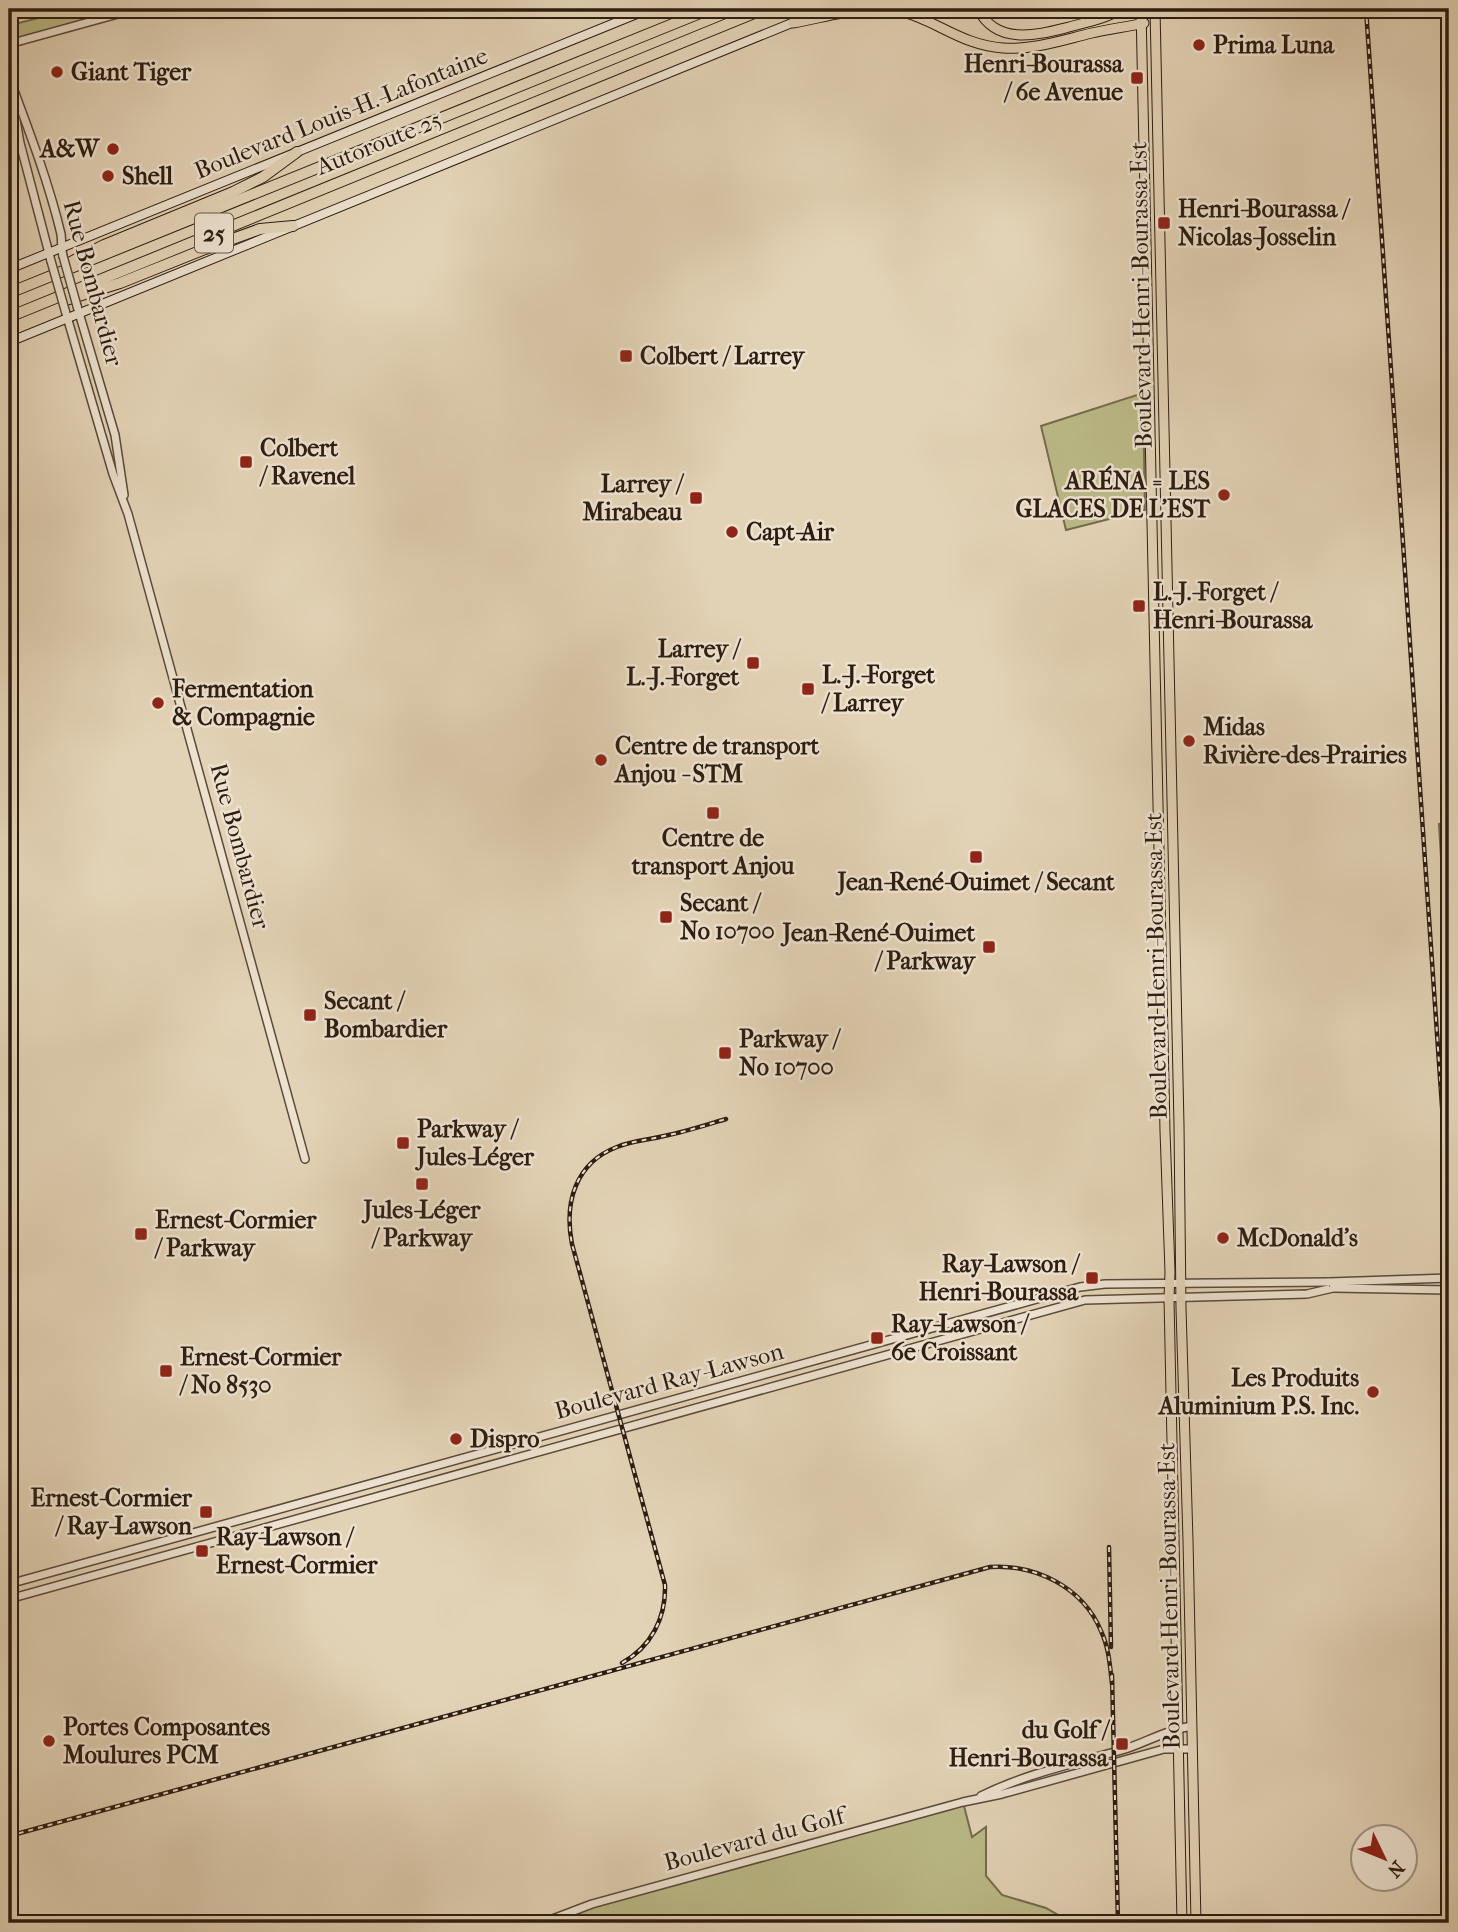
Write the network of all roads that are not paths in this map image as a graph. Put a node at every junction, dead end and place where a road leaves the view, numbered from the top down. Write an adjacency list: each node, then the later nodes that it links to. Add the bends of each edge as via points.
1 (135, 9): 13 (street)
2 (649, 9): 15 (main road, Boulevard Louis-H.-Lafontaine)
3 (710, 9): 20 (highway, Autoroute 25 / 25)
4 (764, 9): 24 (highway, Autoroute 25 / 25)
5 (826, 9): 11 (main road)
6 (978, 9): 7 (main road, via 994,28 1027,35 1102,18)
7 (1120, 9)
8 (1141, 9): 12 (main road, Boulevard Henri-Bourassa Est)
9 (1154, 9): 10 (main road, Boulevard Henri-Bourassa Est)
10 (1155, 21): 12 (main road); 30 (main road, Boulevard Henri-Bourassa Est)
11 (793, 23): 12 (main road, via 886,9 915,16 971,42 1007,48 1041,46); 16 (main road)
12 (1141, 24): 29 (main road, Boulevard Henri-Bourassa Est)
13 (9, 44)
14 (9, 78): 17 (street, Rue Bombardier, via 50,196); 18 (street, Rue Bombardier, via 20,143)
15 (298, 152): 17 (main road, Boulevard Louis-H.-Lafontaine); 20 (highway, via 253,182 104,245)
16 (293, 226): 22 (main road); 24 (highway, via 260,229 120,283)
17 (62, 252): 18 (main road, Boulevard Louis-H.-Lafontaine); 22 (street, Rue Bombardier, bridge)
18 (50, 257): 19 (main road, Boulevard Louis-H.-Lafontaine); 23 (street, Rue Bombardier, bridge)
19 (9, 269)
20 (20, 289): 21 (highway, Autoroute 25 / 25)
21 (9, 293)
22 (78, 310): 23 (main road); 26 (street, Rue Bombardier, via 115,435)
23 (66, 314): 25 (main road); 26 (street, Rue Bombardier)
24 (9, 317)
25 (9, 342)
26 (125, 503): 27 (street, Rue Bombardier)
27 (305, 1159)
28 (1449, 1278): 31 (street, bridge)
29 (1170, 1283): 30 (street, Boulevard Ray-Lawson); 34 (main road, Boulevard Henri-Bourassa Est); 35 (street, Boulevard Ray-Lawson, via 1080,1287)
30 (1181, 1284): 31 (street, Boulevard Ray-Lawson); 33 (main road, Boulevard Henri-Bourassa Est)
31 (1331, 1285): 32 (street, bridge); 33 (street, Boulevard Ray-Lawson, via 1307,1294)
32 (1449, 1290)
33 (1181, 1297): 34 (street, Boulevard Ray-Lawson); 39 (main road, Boulevard Henri-Bourassa Est)
34 (1169, 1298): 36 (street, Boulevard Ray-Lawson, via 1085,1300); 40 (main road, Boulevard Henri-Bourassa Est)
35 (889, 1340): 36 (street); 37 (street, Boulevard Ray-Lawson)
36 (893, 1354): 38 (street, Boulevard Ray-Lawson)
37 (9, 1584)
38 (9, 1599)
39 (1192, 1726): 40 (street, Boulevard du Golf); 42 (main road, Boulevard Henri-Bourassa Est)
40 (1179, 1728): 41 (main road, Boulevard Henri-Bourassa Est); 43 (street, Boulevard du Golf)
41 (1178, 1748): 42 (street, Boulevard du Golf); 43 (street, Boulevard du Golf); 45 (main road, Boulevard Henri-Bourassa Est)
42 (1191, 1749): 46 (main road, Boulevard Henri-Bourassa Est)
43 (977, 1798): 44 (street, Boulevard du Golf, via 592,1904)
44 (542, 1923)
45 (1182, 1923)
46 (1196, 1923)

